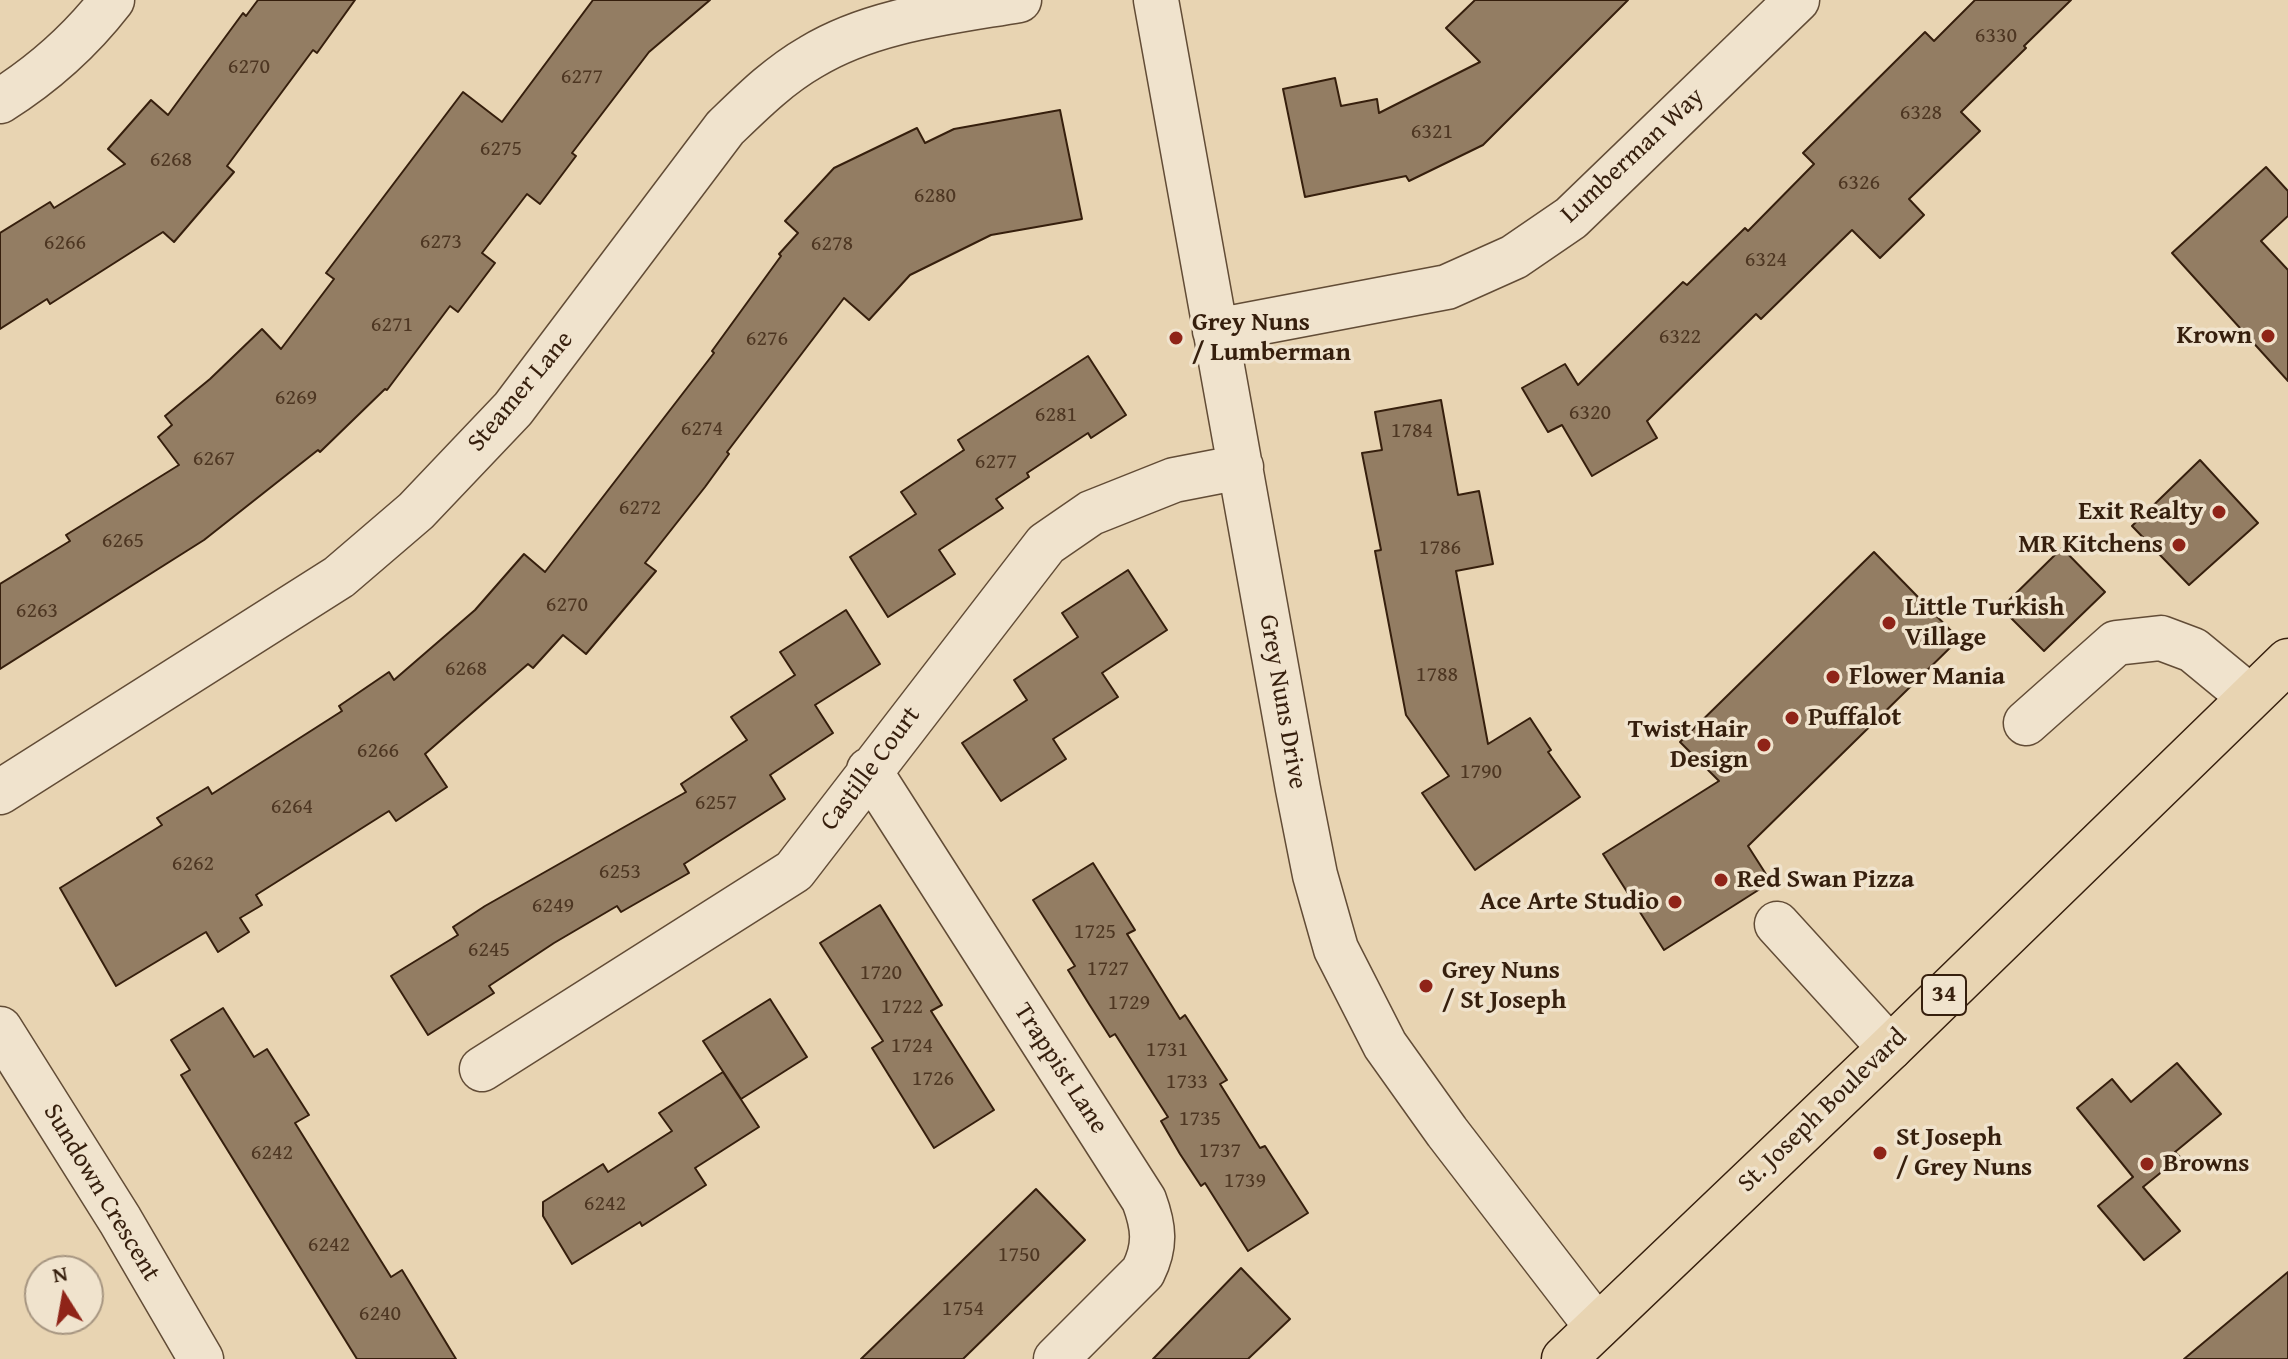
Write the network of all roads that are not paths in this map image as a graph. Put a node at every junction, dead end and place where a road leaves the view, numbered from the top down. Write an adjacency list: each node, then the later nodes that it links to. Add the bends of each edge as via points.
1 (112, 0): 5 (street, via 55,60)
2 (1019, 0): 12 (street, Steamer Lane, via 916,18 860,35 812,56 767,88 725,128 513,409 416,511 339,577)
3 (1156, 0): 6 (street, Grey Nuns Drive)
4 (1797, 0): 6 (street, Lumberman Way, via 1571,218 1514,257 1447,287)
5 (0, 101)
6 (1215, 331): 7 (street, Grey Nuns Drive)
7 (1241, 467): 11 (street, Castille Court, via 1174,480 1091,513 1046,544); 17 (street, Grey Nuns Drive, via 1303,818 1336,949 1385,1045)
8 (2288, 661): 9 (main road, St. Joseph Boulevard / 34)
9 (2250, 697): 10 (street, via 2193,650 2161,638 2116,643); 15 (main road, St. Joseph Boulevard / 34)
10 (2026, 723)
11 (869, 770): 16 (street, Castille Court, via 794,871); 19 (street, Trappist Lane, via 1144,1200 1151,1219 1154,1240 1143,1272)
12 (0, 792)
13 (1777, 924): 15 (street)
14 (0, 1029): 18 (street, Sundown Crescent)
15 (1890, 1048): 17 (main road, St. Joseph Boulevard / 34)
16 (482, 1069)
17 (1597, 1327): 20 (main road, St. Joseph Boulevard / 34)
18 (201, 1359)
19 (1056, 1359)
20 (1564, 1359)

